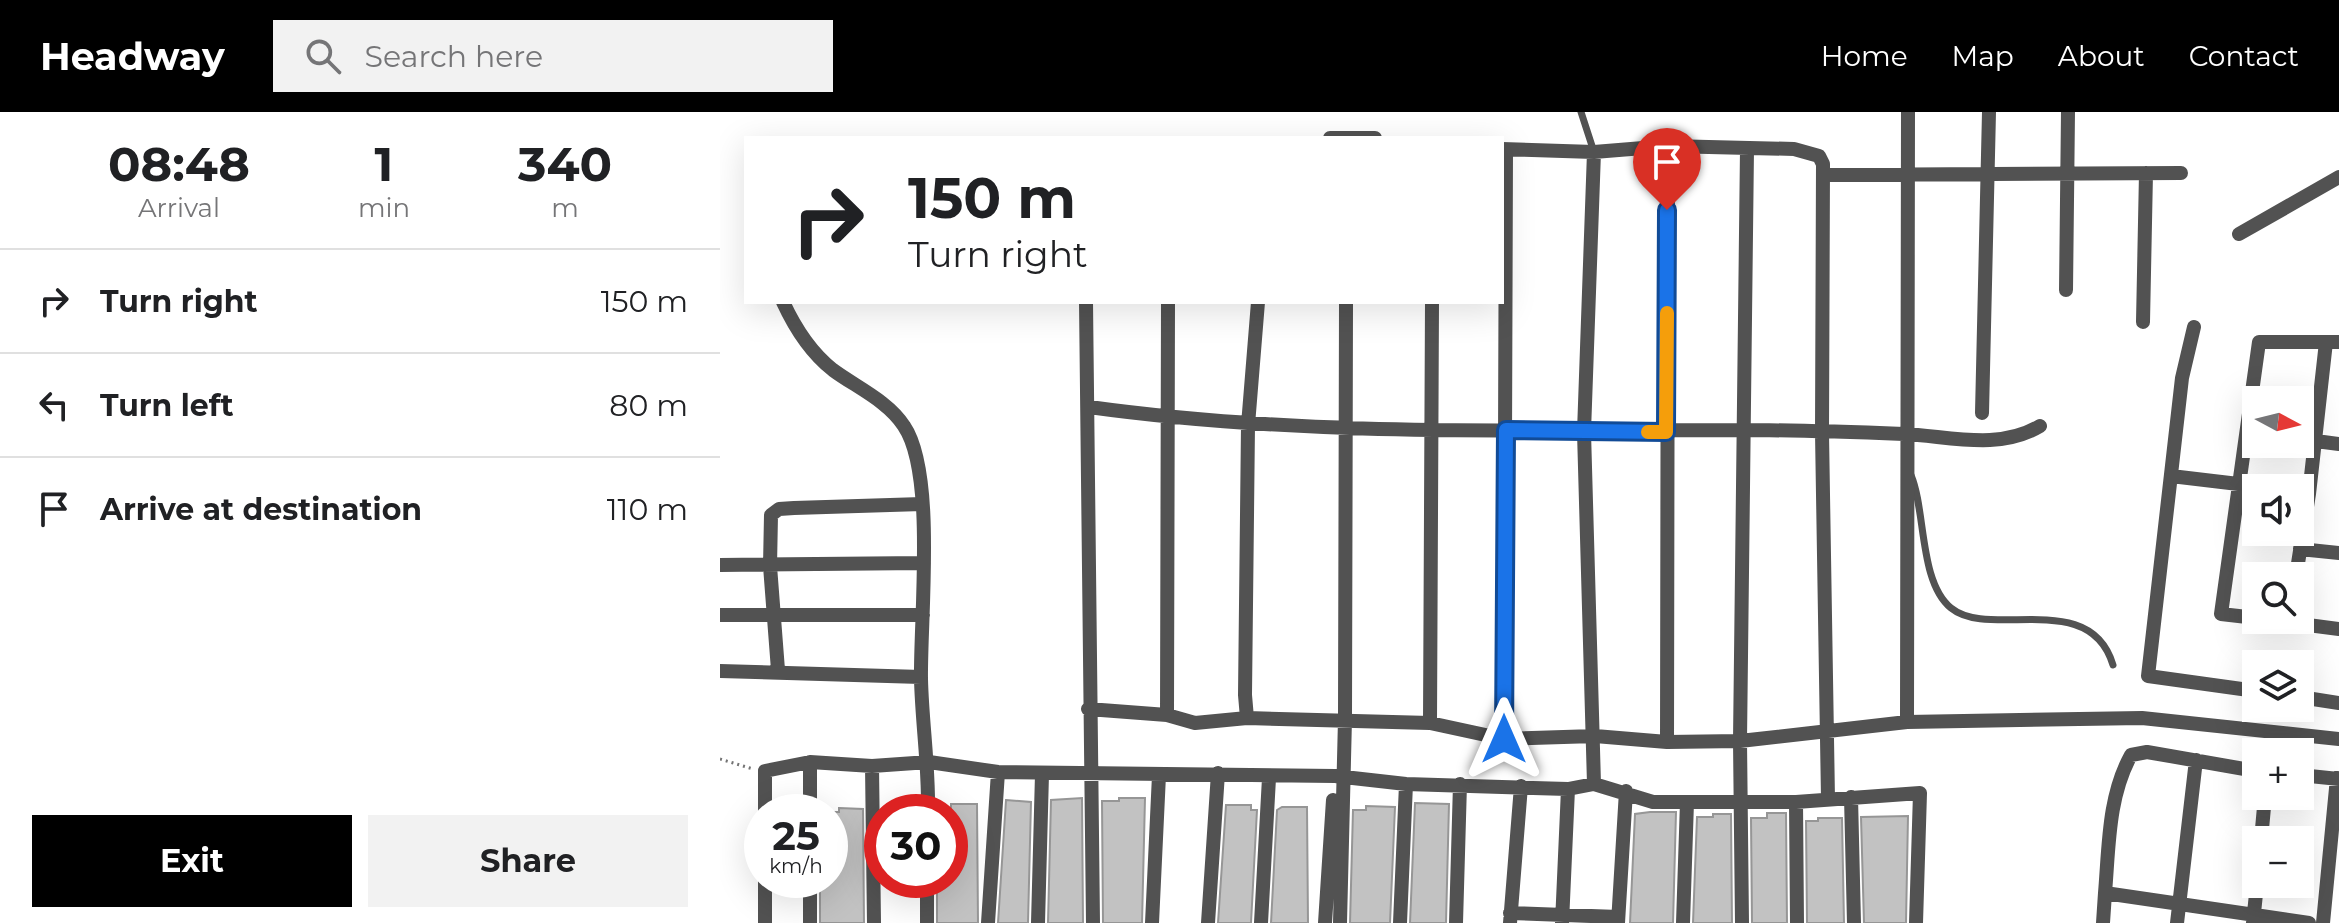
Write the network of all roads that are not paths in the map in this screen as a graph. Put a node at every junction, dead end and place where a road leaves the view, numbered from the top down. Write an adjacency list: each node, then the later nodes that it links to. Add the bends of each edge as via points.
1 (1581, 112): 8 (lane)
2 (1908, 112): 13 (street)
3 (1989, 112): 10 (street)
4 (2068, 112): 9 (street)
5 (1668, 146): 7 (street); 8 (street); 37 (street)
6 (1504, 149): 8 (street); 34 (street)
7 (1747, 149): 14 (street, via 1794,149 1819,156); 35 (street)
8 (1594, 152): 36 (street)
9 (2065, 172): 10 (street); 11 (street); 17 (street)
10 (1987, 173): 13 (street); 28 (street)
11 (2146, 173): 12 (street); 24 (street)
12 (2181, 173)
13 (1907, 174): 14 (street); 39 (street)
14 (1825, 175): 38 (street)
15 (2339, 177): 16 (street)
16 (2239, 234)
17 (2066, 290)
18 (784, 304): 46 (street, via 815,353 903,424 916,451)
19 (1086, 304): 27 (street)
20 (1168, 304): 29 (street)
21 (1258, 304): 30 (street)
22 (1346, 304): 32 (street)
23 (1432, 304): 33 (street)
24 (2143, 322)
25 (2194, 327): 44 (street, via 2182,378)
26 (2332, 342): 40 (street); 45 (street, via 2259,342)
27 (1089, 407): 29 (street); 67 (street)
28 (1982, 413)
29 (1168, 418): 30 (street); 68 (street)
30 (1248, 425): 32 (street); 69 (street)
31 (2040, 426): 39 (street, via 2014,438 1985,440)
32 (1344, 427): 33 (street); 70 (street)
33 (1431, 429): 34 (street); 72 (street)
34 (1506, 430): 36 (street); 75 (street)
35 (1742, 430): 37 (street); 38 (street); 77 (street)
36 (1584, 432): 37 (street); 74 (street)
37 (1666, 432): 78 (street)
38 (1822, 433): 39 (street); 73 (street)
39 (1906, 434): 42 (street)
40 (2316, 441): 41 (street); 43 (street)
41 (2339, 444)
42 (1906, 463): 60 (lane, via 1916,487 1933,581 1949,607 1964,616 2083,627 2102,644); 71 (street)
43 (2309, 474)
44 (2171, 476): 45 (street); 64 (street, via 2148,676)
45 (2240, 482): 57 (street, via 2221,614)
46 (922, 504): 51 (street); 53 (street, via 779,509 771,515)
47 (2300, 546): 48 (street)
48 (2300, 549): 49 (street); 50 (street)
49 (2339, 553)
50 (2298, 562)
51 (924, 563): 53 (street); 55 (street)
52 (720, 565): 53 (street)
53 (770, 566): 56 (street)
54 (720, 615): 56 (street)
55 (923, 615): 56 (street); 63 (street)
56 (774, 616): 61 (street)
57 (2242, 616)
58 (2314, 625): 59 (street)
59 (2339, 629)
60 (2113, 665)
61 (778, 670): 62 (street); 63 (street)
62 (720, 671)
63 (921, 677): 81 (street)
64 (2242, 689)
65 (2314, 699): 66 (street)
66 (2339, 703)
67 (1088, 709): 68 (street); 84 (street)
68 (1167, 715): 69 (street, via 1204,723)
69 (1247, 718): 70 (street)
70 (1345, 719): 72 (street); 90 (street)
71 (1907, 722): 73 (street); 76 (street, via 2142,718)
72 (1430, 723): 75 (street)
73 (1827, 732): 77 (street); 103 (street)
74 (1595, 736): 75 (street); 78 (street); 95 (street)
75 (1504, 739)
76 (2339, 739)
77 (1740, 741): 78 (street); 105 (street)
78 (1667, 742)
79 (2196, 760): 83 (street); 107 (street, via 2147,752 2131,755 2112,814); 112 (street)
80 (810, 762): 82 (street); 99 (street, via 765,771); 100 (street)
81 (929, 762): 82 (street); 85 (street); 101 (street)
82 (872, 766): 119 (street)
83 (2242, 768)
84 (1093, 771): 87 (street); 88 (street); 123 (street)
85 (998, 772): 87 (street); 121 (street)
86 (1218, 773): 88 (street); 91 (street); 125 (street)
87 (1042, 774): 122 (street)
88 (1159, 775): 124 (street)
89 (2314, 776): 92 (street)
90 (1339, 777): 91 (street); 93 (street); 127 (street); 128 (street)
91 (1269, 778): 126 (street)
92 (2338, 778): 139 (street)
93 (1406, 784): 94 (street); 129 (street)
94 (1460, 784): 96 (street); 130 (street)
95 (1594, 784): 97 (street); 98 (street)
96 (1521, 786): 97 (street); 113 (street)
97 (1568, 789): 114 (street)
98 (1626, 791): 104 (street, via 1653,802); 116 (street)
99 (765, 794)
100 (810, 794)
101 (928, 794)
102 (1851, 797): 103 (street); 134 (street); 135 (street, via 1920,793)
103 (1828, 799): 106 (street)
104 (1687, 802): 105 (street); 131 (street)
105 (1742, 802): 106 (street); 132 (street)
106 (1796, 802): 133 (street)
107 (2105, 893): 112 (street); 136 (street)
108 (765, 898): 117 (street)
109 (810, 898): 118 (street)
110 (927, 898): 120 (street)
111 (2255, 898): 115 (street)
112 (2179, 903): 115 (street); 137 (street)
113 (1510, 918): 114 (street)
114 (1562, 919): 116 (street)
115 (2253, 919): 138 (street)
116 (1618, 920)
117 (765, 923)
118 (810, 923)
119 (874, 923)
120 (927, 923)
121 (988, 923)
122 (1038, 923)
123 (1093, 923)
124 (1152, 923)
125 (1208, 923)
126 (1261, 923)
127 (1325, 923)
128 (1340, 923)
129 (1400, 923)
130 (1456, 923)
131 (1683, 923)
132 (1742, 923)
133 (1797, 923)
134 (1854, 923)
135 (1916, 923)
136 (2103, 923)
137 (2177, 923)
138 (2309, 923)
139 (2323, 923)

